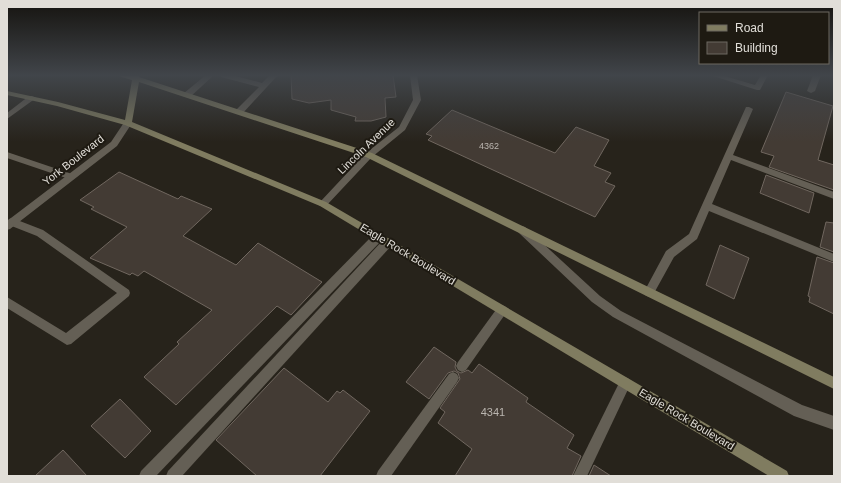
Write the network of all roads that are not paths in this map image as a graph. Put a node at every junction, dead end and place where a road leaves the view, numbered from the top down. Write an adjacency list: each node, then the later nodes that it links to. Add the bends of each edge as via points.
1 (32, 98): 8 (street); 9 (main road, Eagle Rock Boulevard)
2 (132, 98): 9 (main road, York Boulevard)
3 (195, 98): 7 (main road)
4 (253, 98): 7 (street)
5 (417, 98): 11 (street, Lincoln Avenue, via 402,128)
6 (749, 109): 12 (street)
7 (239, 112): 11 (main road)
8 (7, 117)
9 (128, 124): 13 (street, York Boulevard, via 114,144); 15 (main road, Eagle Rock Boulevard)
10 (7, 155): 13 (street)
11 (369, 155): 15 (street, Lincoln Avenue); 18 (main road)
12 (728, 156): 14 (street); 16 (street)
13 (72, 177): 17 (street, York Boulevard)
14 (834, 196)
15 (323, 204): 19 (main road, Eagle Rock Boulevard)
16 (706, 206): 20 (street); 21 (street, via 693,236 670,254)
17 (10, 224): 22 (street, via 40,233 125,293 68,340)
18 (522, 230): 21 (main road); 28 (street, via 596,299 617,314 799,411)
19 (383, 239): 23 (main road, Eagle Rock Boulevard); 29 (street); 30 (street)
20 (834, 258)
21 (649, 292): 27 (main road)
22 (7, 302)
23 (502, 310): 24 (street); 26 (main road, Eagle Rock Boulevard)
24 (462, 366)
25 (453, 378): 31 (street)
26 (625, 383): 32 (street); 33 (main road, Eagle Rock Boulevard)
27 (834, 383)
28 (834, 423)
29 (146, 476)
30 (173, 476)
31 (383, 476)
32 (580, 476)
33 (782, 476)

